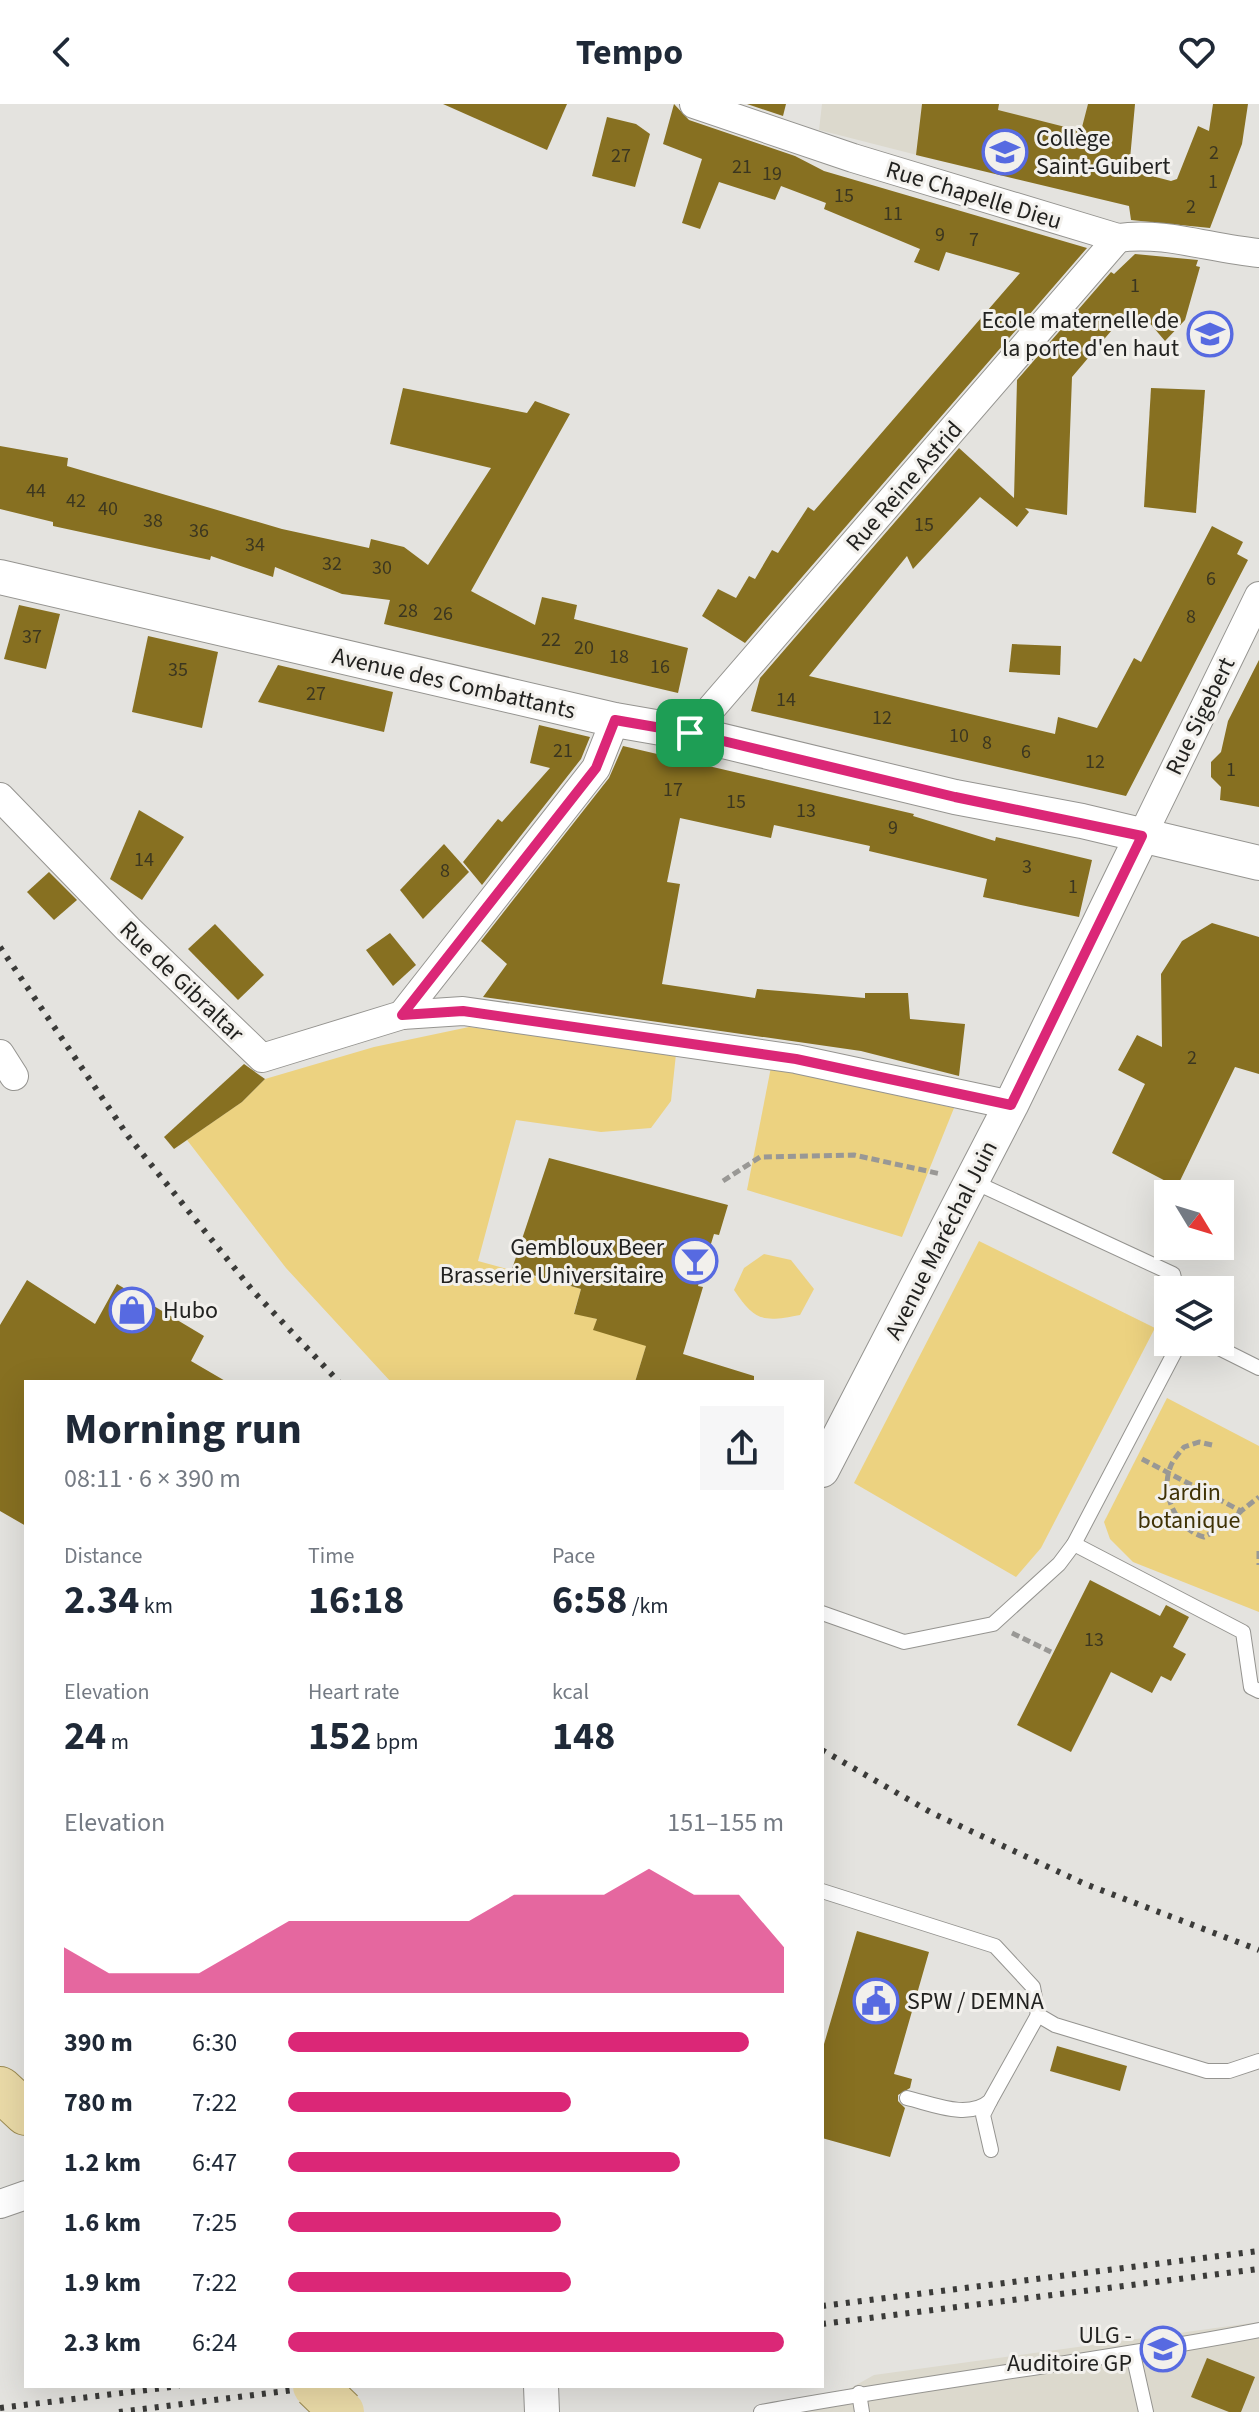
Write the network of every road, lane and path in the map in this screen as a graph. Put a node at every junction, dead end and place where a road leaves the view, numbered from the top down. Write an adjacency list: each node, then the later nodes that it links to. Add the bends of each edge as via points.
1 (694, 104): 2 (street, Rue Chapelle Dieu)
2 (1118, 238): 3 (street, Rue Chapelle Dieu, via 1144,234); 8 (street, Rue Reine Astrid)
3 (1259, 253)
4 (0, 577): 7 (street, Avenue des Combattants)
5 (1259, 596): 6 (street, Rue Sigebert)
6 (1252, 627): 10 (street, Rue Sigebert)
7 (615, 720): 8 (street, Avenue des Combattants); 12 (street, via 596,768)
8 (690, 733): 10 (street, Avenue des Combattants)
9 (0, 797): 12 (street, Rue de Gibraltar, via 262,1058)
10 (1142, 836): 11 (street, Avenue des Combattants); 13 (street, Avenue Maréchal Juin)
11 (1259, 863)
12 (402, 1015): 13 (street, Rue de Gibraltar, via 463,1011 796,1059)
13 (1011, 1105): 15 (street, Avenue Maréchal Juin)
14 (723, 1181): 15 (path, via 760,1157 854,1155)
15 (972, 1181): 16 (lane); 22 (street, Avenue Maréchal Juin)
16 (1174, 1276)
17 (1173, 1356): 21 (lane)
18 (1234, 1356): 19 (lane)
19 (1259, 1368)
20 (1212, 1445): 23 (path, via 1184,1447)
21 (1124, 1449): 23 (path); 26 (lane)
22 (824, 1466)
23 (1168, 1473): 25 (path); 25 (path, via 1170,1501 1192,1534 1204,1537)
24 (1259, 1497): 25 (path)
25 (1241, 1511)
26 (1074, 1544): 30 (lane); 32 (lane, via 1243,1632 1251,1687)
27 (1259, 1551): 28 (path)
28 (1259, 1565)
29 (824, 1614): 30 (lane, via 904,1642)
30 (993, 1624): 31 (path)
31 (1051, 1652)
32 (1259, 1691)
33 (824, 1892): 34 (lane, via 995,1946 1033,1987)
34 (1038, 2015): 35 (lane, via 1055,2025 1207,2071); 38 (lane)
35 (1259, 2064)
36 (0, 2089): 39 (main road)
37 (907, 2098): 38 (lane, via 970,2110)
38 (990, 2101): 40 (lane, via 983,2115)
39 (24, 2111)
40 (991, 2150)
41 (24, 2196): 42 (street)
42 (0, 2204)
43 (1259, 2330): 44 (lane)
44 (1133, 2354): 46 (lane); 50 (lane)
45 (317, 2388): 47 (main road, bridge)
46 (859, 2393): 48 (lane); 49 (lane)
47 (342, 2412)
48 (761, 2412)
49 (862, 2412)
50 (1146, 2412)

